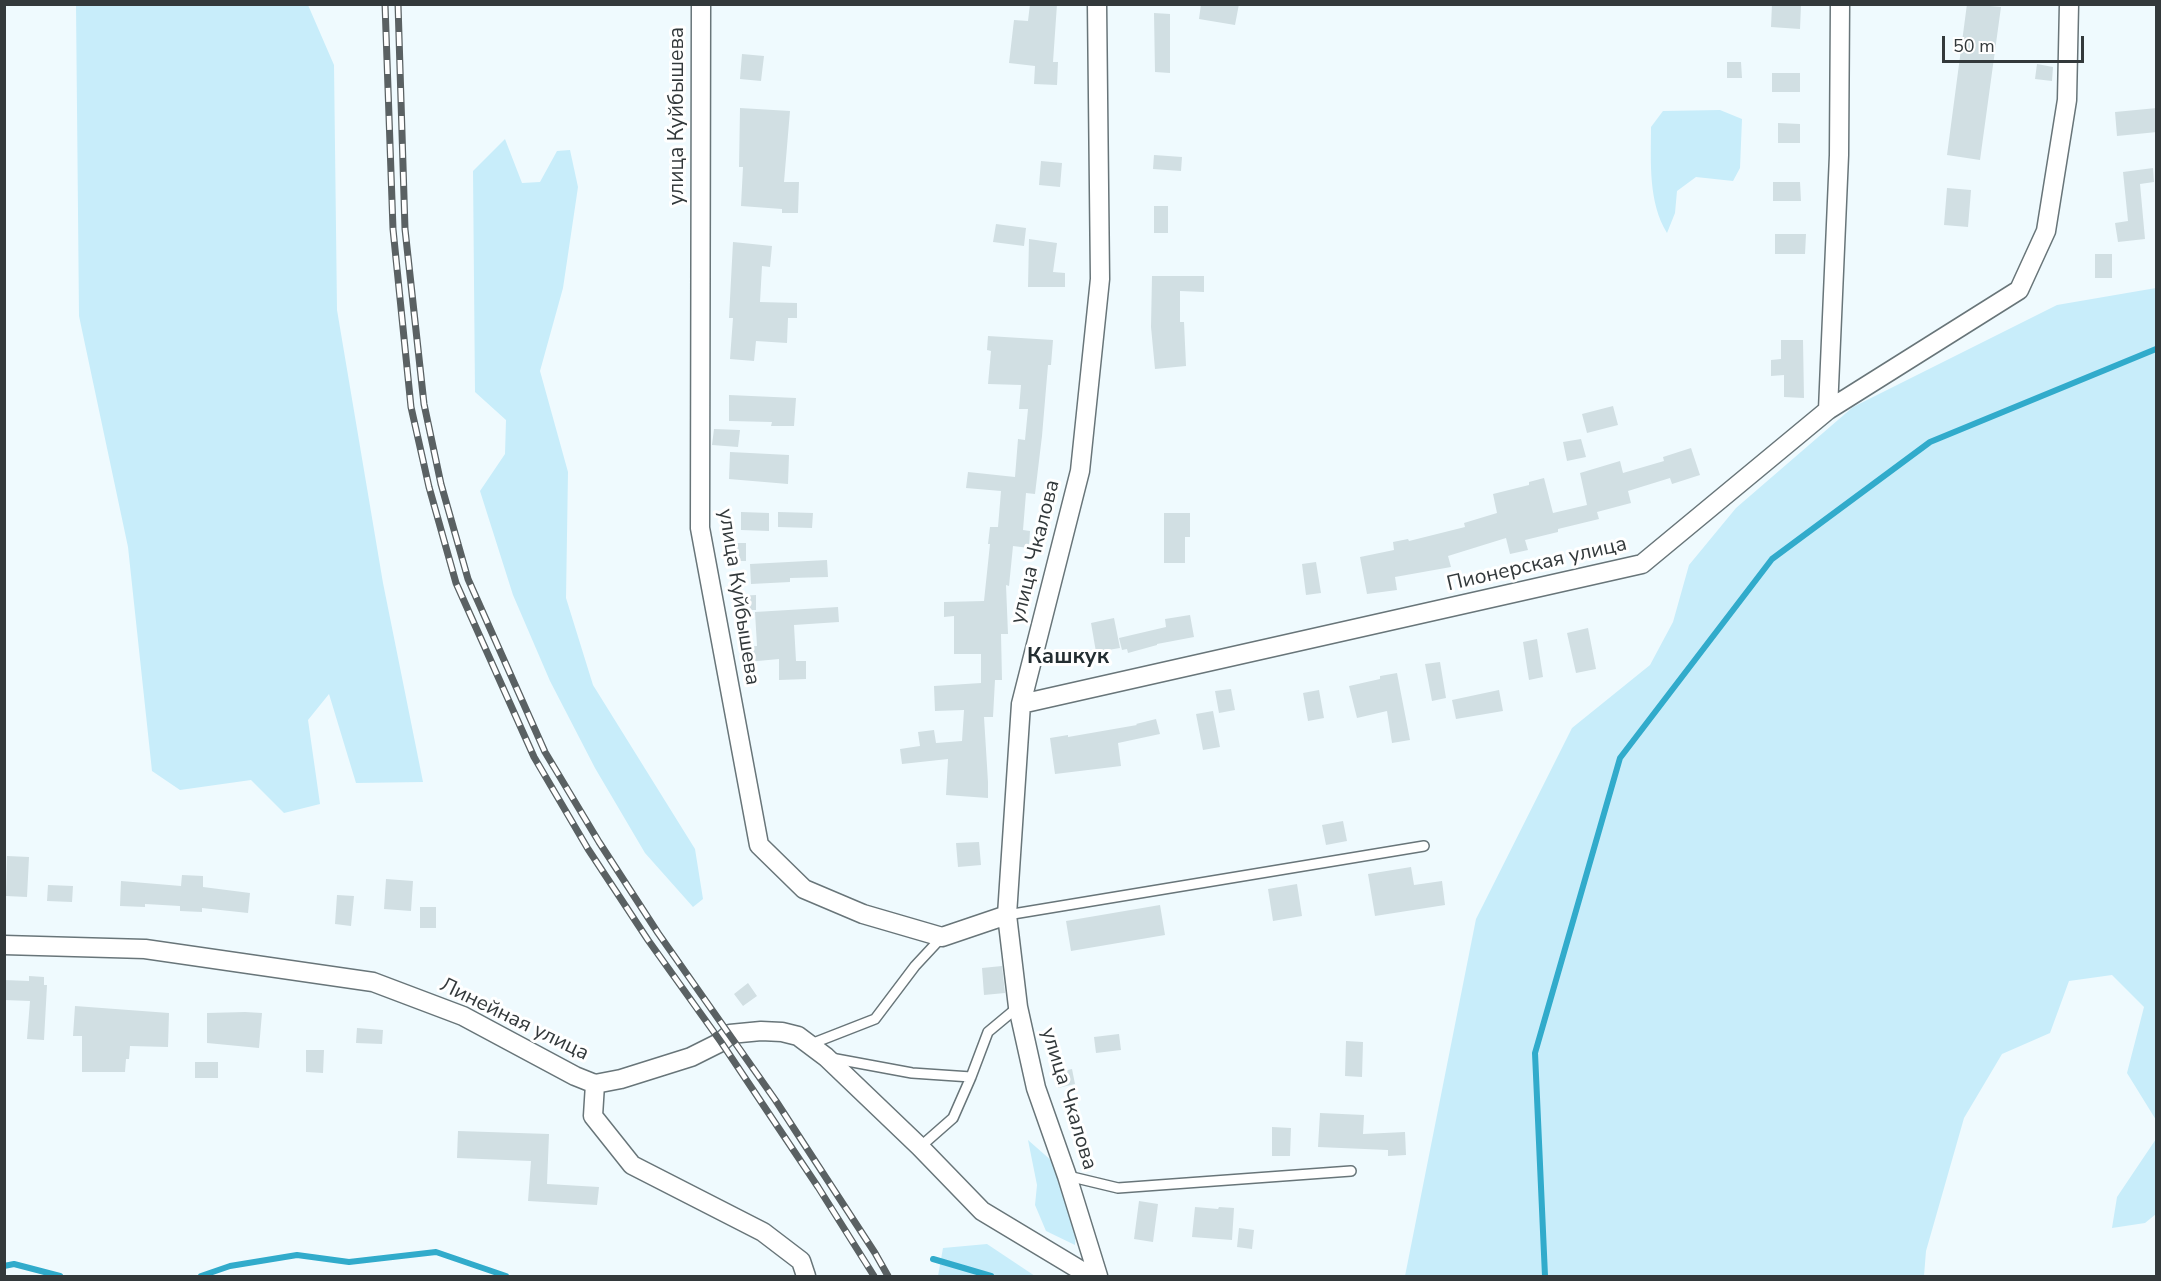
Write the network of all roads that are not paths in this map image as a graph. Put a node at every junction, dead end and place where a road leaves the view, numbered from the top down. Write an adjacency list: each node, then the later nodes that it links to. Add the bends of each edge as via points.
1 (701, 4): 9 (street, улица Куйбышева, via 700,528 759,845 804,889 863,914)
2 (1097, 4): 6 (street, улица Чкалова, via 1100,279 1080,471)
3 (1840, 4): 5 (street, via 1839,155)
4 (2069, 4): 5 (street, Пионерская улица, via 2067,100 2046,231 2019,290)
5 (1828, 410): 6 (street, Пионерская улица, via 1642,564)
6 (1021, 704): 8 (street, улица Чкалова)
7 (1424, 846): 8 (lane)
8 (1006, 915): 9 (street); 11 (street, улица Чкалова)
9 (942, 937): 12 (lane, via 875,1019)
10 (4, 945): 15 (street, Линейная улица, via 145,949 373,982 463,1016)
11 (1018, 1007): 14 (lane, via 988,1032); 18 (street, улица Чкалова, via 1036,1088)
12 (811, 1044): 13 (street, Линейная улица); 15 (street, Линейная улица, via 782,1032 730,1034 691,1057)
13 (826, 1058): 14 (lane, via 912,1073); 16 (street, Линейная улица)
14 (971, 1077): 16 (lane, via 953,1118)
15 (595, 1084): 19 (street, via 593,1116 632,1165 763,1232 801,1261)
16 (920, 1147): 20 (street, Линейная улица, via 982,1211)
17 (1351, 1171): 18 (lane, via 1118,1188)
18 (1067, 1176): 21 (street, улица Чкалова)
19 (806, 1276)
20 (1090, 1276)
21 (1098, 1276)

